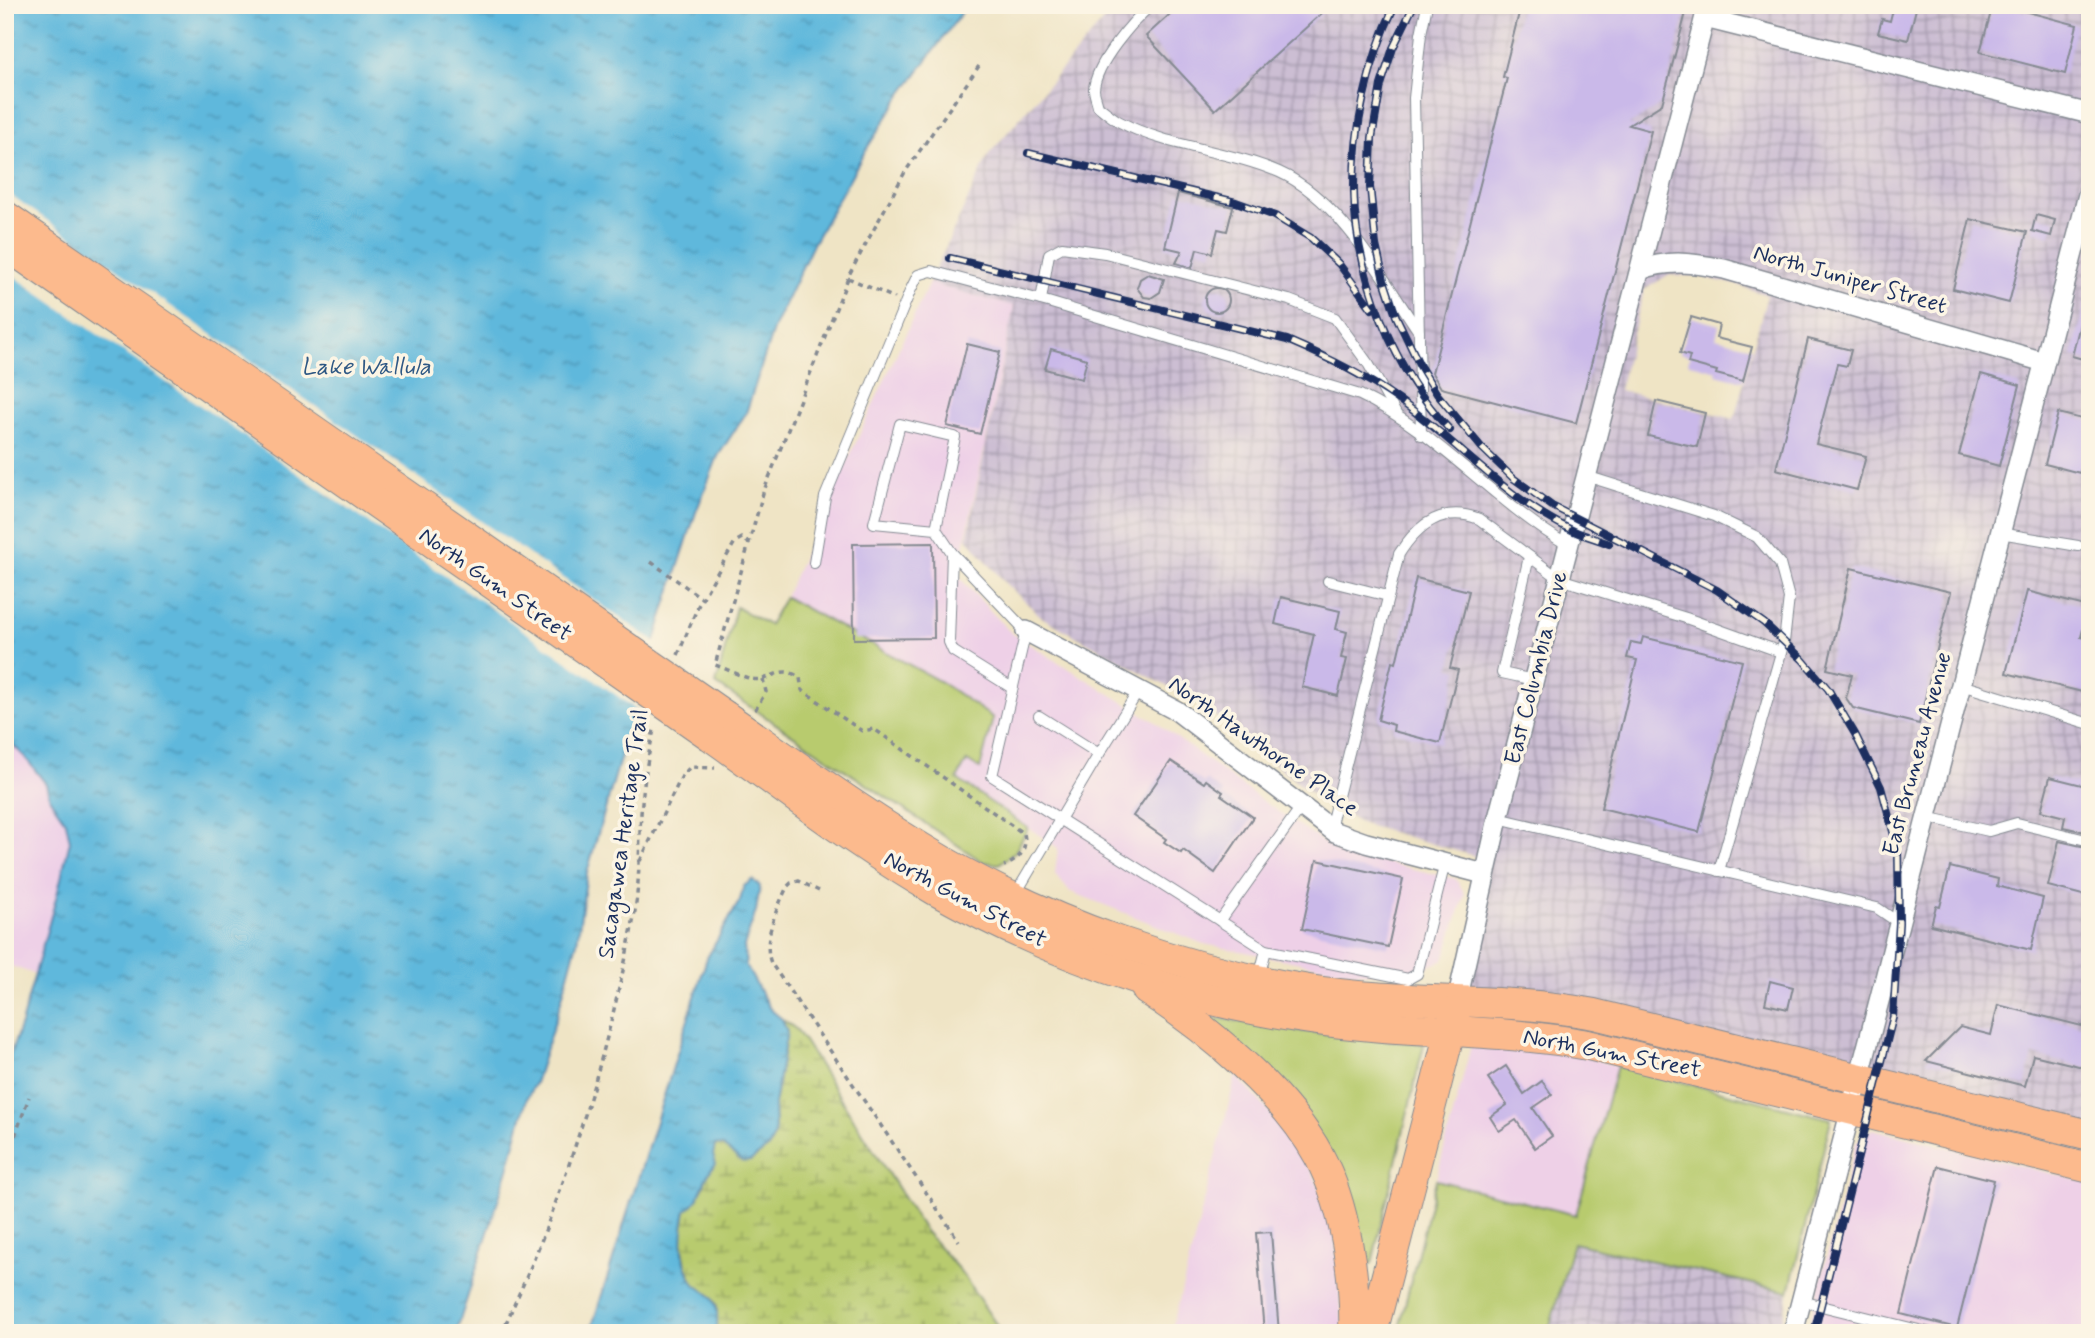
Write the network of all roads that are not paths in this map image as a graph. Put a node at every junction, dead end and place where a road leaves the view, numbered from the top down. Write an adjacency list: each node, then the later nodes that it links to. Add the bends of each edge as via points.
1 (1151, 5): 10 (lane, via 1120,37 1102,67 1094,89 1098,106 1119,122 1279,173 1304,188 1360,243)
2 (1427, 5): 10 (lane, via 1415,98)
3 (1707, 11): 4 (street); 8 (street, East Columbia Drive)
4 (2090, 114)
5 (2090, 187): 11 (street, East Bruneau Avenue)
6 (5, 216): 32 (main road, North Gum Street, bridge)
7 (5, 244): 32 (main road, North Gum Street, bridge)
8 (1640, 270): 11 (street, North Juniper Street, via 1668,262 1724,269); 14 (street, East Columbia Drive)
9 (1041, 300): 12 (lane, via 1349,391); 12 (lane, via 1049,254 1062,247 1105,253 1289,300 1335,318); 21 (lane, via 931,271 918,275 825,497)
10 (1419, 332): 13 (lane)
11 (2044, 362): 16 (street, East Bruneau Avenue)
12 (1398, 417): 13 (lane)
13 (1421, 435): 17 (lane, via 1505,502)
14 (1586, 476): 17 (street, East Columbia Drive); 26 (lane, via 1714,516 1757,537 1780,564 1789,598)
15 (936, 529): 15 (lane, via 874,523 900,424 955,437); 19 (lane)
16 (2000, 533): 18 (lane); 28 (street, East Bruneau Avenue)
17 (1569, 545): 22 (street, East Columbia Drive)
18 (2078, 546)
19 (953, 552): 25 (lane); 29 (lane, via 949,642 953,651)
20 (1529, 557): 22 (lane); 24 (lane, via 1479,519 1446,513 1409,539 1399,554); 27 (lane, via 1502,673)
21 (814, 563)
22 (1560, 579): 26 (lane); 27 (street, East Columbia Drive)
23 (1328, 581): 24 (lane)
24 (1388, 596): 39 (lane)
25 (1026, 631): 29 (lane); 30 (street, North Hawthorne Place)
26 (1781, 652): 42 (lane)
27 (1534, 680): 38 (street, East Columbia Drive)
28 (1961, 685): 33 (lane); 36 (street, East Bruneau Avenue)
29 (1012, 688): 37 (lane, via 992,776)
30 (1139, 691): 34 (lane); 35 (street, North Hawthorne Place, via 1186,718)
31 (1039, 716): 34 (lane)
32 (729, 722): 44 (main road, North Gum Street, via 960,870)
33 (2090, 724)
34 (1099, 754): 37 (lane)
35 (1301, 807): 39 (street, North Hawthorne Place); 45 (lane)
36 (1927, 817): 40 (lane, via 1989,831 2017,823); 46 (street, East Bruneau Avenue)
37 (1060, 818): 44 (lane); 45 (lane)
38 (1498, 818): 42 (lane); 43 (street, East Columbia Drive)
39 (1330, 829): 41 (street, North Hawthorne Place)
40 (2090, 841)
41 (1445, 863): 43 (street, North Hawthorne Place); 47 (lane, via 1417,974 1409,979)
42 (1719, 871): 46 (lane, via 1877,908)
43 (1484, 873): 50 (street, East Columbia Drive)
44 (1008, 910): 48 (main road, North Gum Street, via 1053,947); 49 (main road, North Gum Street, via 1059,918 1185,962)
45 (1220, 921): 47 (lane)
46 (1899, 923): 52 (street, East Bruneau Avenue)
47 (1266, 950): 49 (lane)
48 (1117, 971): 49 (main road, North Gum Street, via 1170,988); 57 (main road, via 1226,1050 1300,1126 1320,1157 1337,1203 1355,1302)
49 (1255, 995): 50 (main road, North Gum Street); 51 (main road, North Gum Street, via 1343,1024)
50 (1457, 1001): 51 (main road, East Columbia Drive); 52 (main road, North Gum Street, via 1527,1003 1594,1014)
51 (1450, 1031): 53 (main road, North Gum Street, via 1588,1045); 58 (main road, East Columbia Drive)
52 (1859, 1078): 53 (street, East Bruneau Avenue); 54 (main road, North Gum Street)
53 (1851, 1109): 55 (main road, North Gum Street); 56 (street, East Bruneau Avenue)
54 (2090, 1135)
55 (2090, 1168)
56 (1801, 1301): 59 (street, East Bruneau Avenue); 60 (lane)
57 (1354, 1333)
58 (1372, 1333)
59 (1793, 1333)
60 (1931, 1333)

